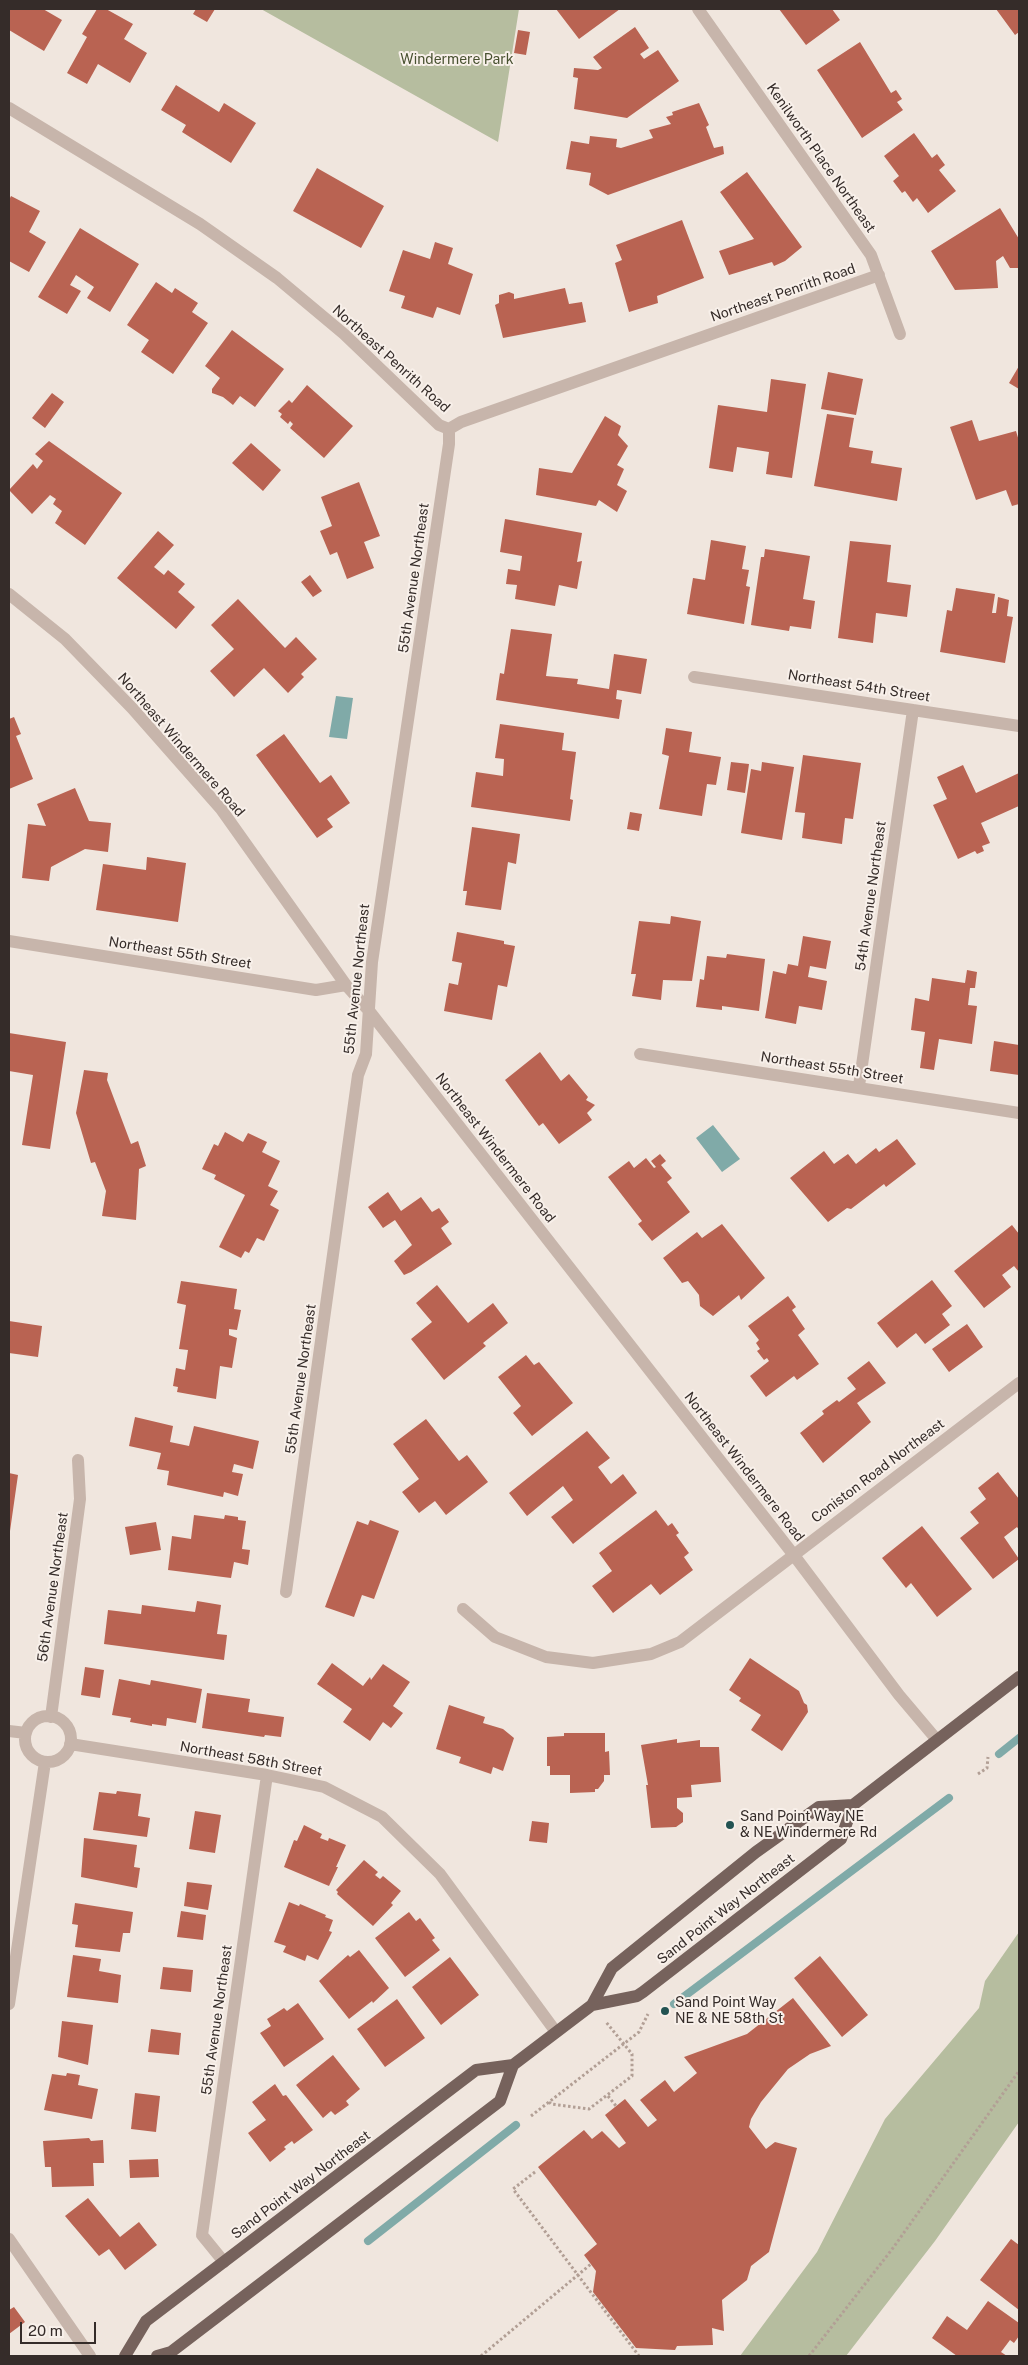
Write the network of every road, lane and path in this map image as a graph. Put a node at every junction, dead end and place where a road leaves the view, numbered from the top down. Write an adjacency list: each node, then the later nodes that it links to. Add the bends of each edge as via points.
1 (698, 9): 3 (street, Kenilworth Place Northeast, via 871,255)
2 (9, 108): 5 (street, Northeast Penrith Road, via 200,224 277,278 344,334 439,425)
3 (879, 275): 4 (street, Kenilworth Place Northeast); 5 (street, Northeast Penrith Road)
4 (900, 334)
5 (449, 429): 12 (street, 55th Avenue Northeast, via 372,962)
6 (9, 594): 11 (street, Northeast Windermere Road, via 65,639 132,708 221,809)
7 (694, 676): 8 (street, Northeast 54th Street)
8 (913, 710): 9 (street, Northeast 54th Street); 14 (street, 54th Avenue Northeast)
9 (1019, 726)
10 (9, 942): 11 (street, Northeast 55th Street, via 316,990)
11 (346, 985): 12 (street, Northeast Windermere Road)
12 (370, 1012): 18 (street, Northeast Windermere Road); 19 (street, 55th Avenue Northeast, via 366,1054 358,1075)
13 (640, 1054): 14 (street, Northeast 55th Street)
14 (859, 1086): 15 (street, Northeast 55th Street)
15 (1019, 1113)
16 (1019, 1383): 18 (street, Coniston Road Northeast)
17 (78, 1460): 22 (street, 56th Avenue Northeast, via 80,1499)
18 (793, 1554): 20 (street, Coniston Road Northeast, via 680,1642 651,1654 593,1663 546,1657 495,1637); 25 (street, Northeast Windermere Road)
19 (286, 1592)
20 (463, 1609)
21 (1019, 1677): 25 (main road)
22 (51, 1717): 24 (street, via 40,1718); 26 (street, via 68,1728)
23 (9, 1731): 24 (street)
24 (26, 1733): 28 (street, via 30,1754)
25 (937, 1740): 31 (main road)
26 (70, 1744): 28 (street, via 62,1757); 30 (street, Northeast 58th Street)
27 (988, 1757): 29 (path, via 987,1768)
28 (45, 1762): 32 (street)
29 (978, 1774)
30 (267, 1775): 35 (street, Northeast 58th Street, via 324,1787 382,1817 440,1874); 45 (street, 55th Avenue Northeast, via 202,2235)
31 (853, 1805): 33 (main road, Sand Point Way Northeast, via 819,1807 756,1852 612,1968); 33 (main road, Sand Point Way Northeast, via 841,1839 643,1992)
32 (9, 2004)
33 (592, 2005): 35 (main road, Sand Point Way Northeast); 36 (path)
34 (654, 2010): 36 (path, via 646,2015 639,2032)
35 (556, 2032): 37 (main road, Sand Point Way Northeast)
36 (625, 2044): 39 (path, via 632,2054 632,2076); 40 (path)
37 (513, 2065): 45 (main road, Sand Point Way Northeast, via 476,2070); 50 (main road, via 500,2101 171,2352)
38 (1019, 2071): 53 (path, via 893,2248)
39 (608, 2096): 40 (path, via 589,2109); 41 (path)
40 (550, 2102): 42 (path)
41 (616, 2106)
42 (531, 2116)
43 (535, 2172): 47 (path, via 513,2189)
44 (9, 2238): 48 (street)
45 (224, 2262): 49 (main road, Sand Point Way Northeast, via 146,2321)
46 (591, 2264): 47 (path)
47 (578, 2276): 51 (path); 52 (path)
48 (90, 2356)
49 (125, 2356)
50 (157, 2356)
51 (481, 2356)
52 (639, 2356)
53 (809, 2356)

